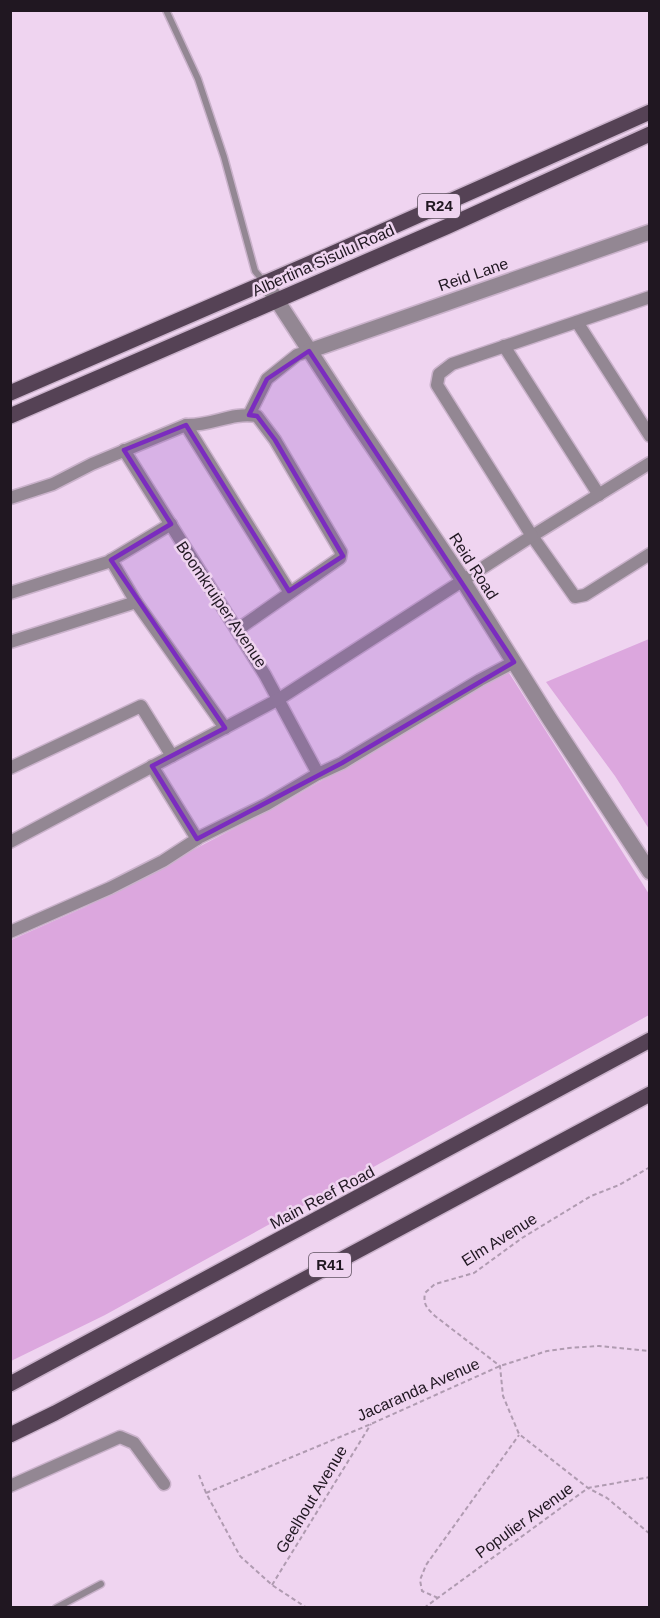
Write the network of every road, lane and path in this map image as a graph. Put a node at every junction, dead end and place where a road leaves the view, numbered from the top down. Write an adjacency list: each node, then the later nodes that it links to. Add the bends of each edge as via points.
1 (166, 10): 5 (lane, via 198,79 255,271)
2 (650, 112): 5 (main road, Albertina Sisulu Road / R24)
3 (650, 134): 7 (main road, Albertina Sisulu Road / R24)
4 (650, 232): 10 (street, Reid Lane)
5 (265, 282): 7 (street, Reid Road); 11 (main road, Albertina Sisulu Road / R24)
6 (650, 297): 8 (street)
7 (276, 301): 10 (street, Reid Road); 13 (main road, Albertina Sisulu Road / R24)
8 (577, 322): 9 (street); 15 (street)
9 (504, 346): 18 (street); 21 (street, via 452,364 439,374 437,386)
10 (309, 351): 12 (street, via 297,355 267,379); 24 (street, Reid Road)
11 (10, 393)
12 (249, 415): 14 (street, via 201,426); 25 (street, via 257,416 275,440 341,552 340,558)
13 (10, 416)
14 (186, 425): 16 (street); 25 (street)
15 (650, 436)
16 (124, 450): 19 (street, via 53,484); 20 (street)
17 (650, 463): 18 (street)
18 (598, 495): 21 (street)
19 (10, 498)
20 (171, 524): 23 (street); 28 (street)
21 (532, 536): 22 (street, via 575,597 585,595); 24 (street)
22 (650, 554)
23 (111, 560): 26 (street); 27 (street)
24 (463, 582): 30 (street, Reid Road); 31 (street)
25 (289, 591): 28 (street)
26 (10, 593)
27 (136, 602): 29 (street); 32 (street)
28 (237, 630): 31 (street)
29 (10, 642)
30 (514, 662): 37 (street, via 342,763); 39 (street, Reid Road)
31 (279, 699): 32 (street); 36 (street)
32 (225, 728): 33 (street)
33 (172, 756): 34 (street); 35 (street, via 141,706)
34 (152, 766): 37 (street); 38 (street)
35 (10, 768)
36 (316, 770)
37 (197, 839): 40 (street, via 142,872)
38 (10, 842)
39 (650, 872)
40 (10, 932)
41 (650, 1040): 46 (main road, Main Reef Road)
42 (650, 1094): 49 (main road, R41)
43 (650, 1167): 45 (path, Elm Avenue, via 591,1196 474,1273 435,1284 425,1293 425,1306 435,1316)
44 (650, 1350): 45 (path, Jacaranda Avenue, via 569,1348)
45 (500, 1366): 47 (path, Jacaranda Avenue); 48 (path, via 503,1396)
46 (10, 1384)
47 (371, 1424): 55 (path, Jacaranda Avenue); 58 (path, Geelhout Avenue)
48 (519, 1434): 54 (path); 59 (path, via 426,1565 420,1580 422,1591)
49 (10, 1435)
50 (199, 1475): 55 (path)
51 (650, 1477): 54 (path, Populier Avenue)
52 (164, 1484): 53 (street, via 134,1443 120,1437)
53 (10, 1486)
54 (588, 1488): 56 (path, via 608,1498); 59 (path, Populier Avenue)
55 (206, 1493): 58 (path, via 240,1556)
56 (650, 1534)
57 (102, 1584): 60 (lane)
58 (272, 1586): 61 (path)
59 (438, 1598): 62 (path, Populier Avenue)
60 (56, 1608)
61 (307, 1608)
62 (424, 1608)

